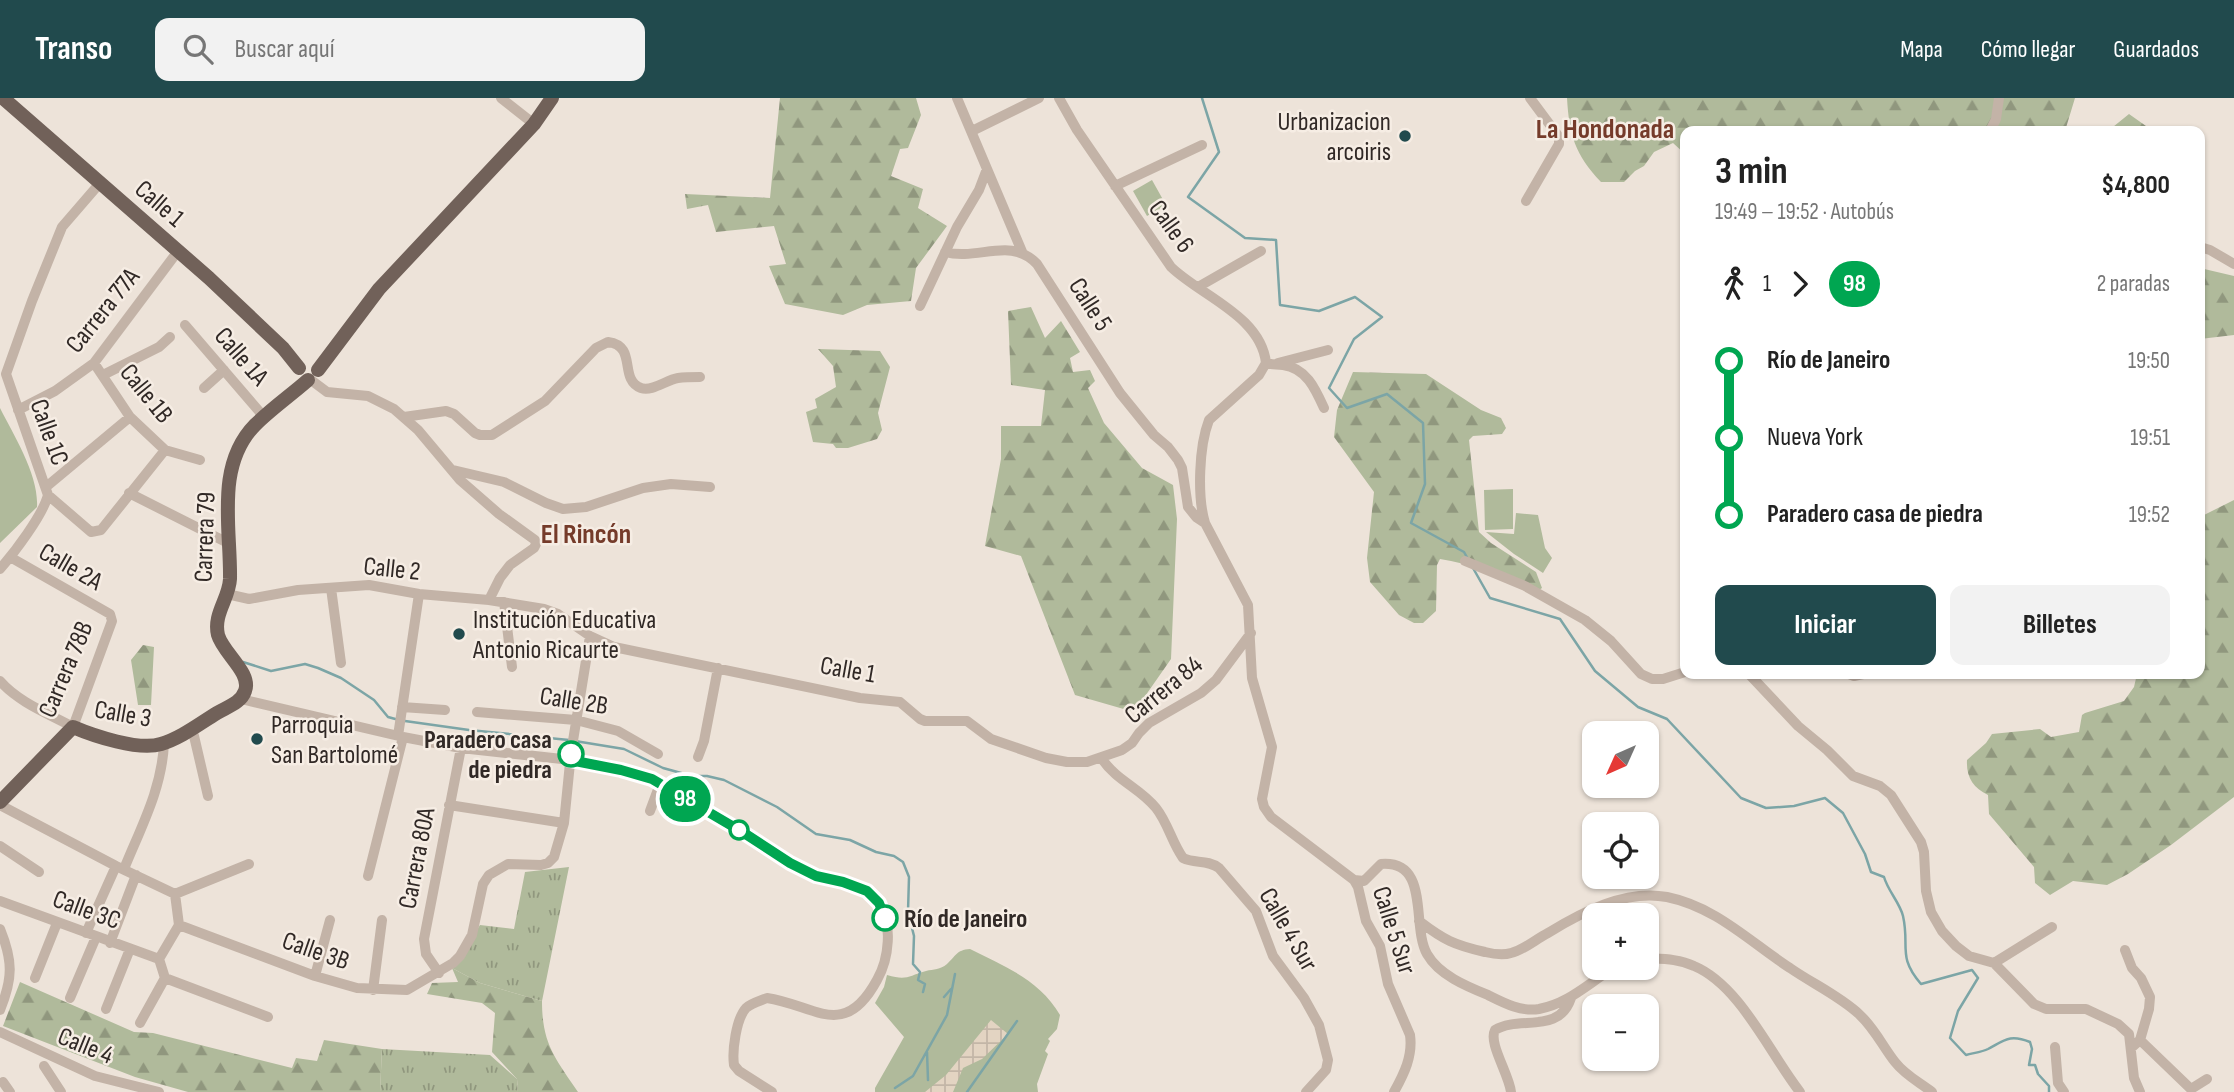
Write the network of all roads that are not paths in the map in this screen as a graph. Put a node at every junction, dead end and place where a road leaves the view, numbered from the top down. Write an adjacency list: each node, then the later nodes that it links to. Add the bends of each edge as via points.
1 (3, 98): 14 (main road, Calle 1)
2 (501, 98): 9 (street)
3 (552, 98): 9 (main road)
4 (957, 98): 11 (street, Calle 5)
5 (1039, 98): 11 (street)
6 (1059, 98): 15 (street, Calle 6)
7 (1530, 98): 16 (street, via 1559,137 1559,144)
8 (1999, 98): 10 (street)
9 (534, 124): 32 (main road, via 379,289)
10 (1992, 126)
11 (972, 131): 13 (street, Calle 5)
12 (1202, 145): 15 (street)
13 (987, 169): 20 (street); 21 (street, Calle 5)
14 (100, 183): 18 (main road, Calle 1); 31 (street, via 62,227)
15 (1115, 186): 23 (street, Calle 6, via 1171,267)
16 (1526, 201)
17 (2205, 248): 22 (street)
18 (178, 251): 28 (street, Carrera 77A); 32 (main road, Calle 1)
19 (1261, 251): 23 (street)
20 (945, 252): 21 (street, via 957,255 1009,249); 24 (street)
21 (1023, 254): 47 (street, Calle 5, via 1046,275 1120,393 1174,454 1182,468 1188,507)
22 (2234, 264)
23 (1198, 287): 29 (street, Calle 6, via 1243,323 1258,340)
24 (920, 306)
25 (185, 325): 30 (street, Calle 1A)
26 (170, 337): 33 (street)
27 (1328, 350): 29 (street)
28 (94, 363): 33 (street, Calle 1B); 37 (street, Carrera 77A)
29 (1269, 364): 36 (street, via 1306,375); 47 (street, via 1205,429 1200,492)
30 (224, 370): 35 (street); 40 (street, Calle 1A)
31 (2, 371): 37 (street, Calle 1C)
32 (310, 373): 38 (street, via 334,394 374,397); 40 (main road, Carrera 79)
33 (103, 375): 39 (street, Calle 1B)
34 (700, 377): 38 (street, via 678,378 643,389 632,381 624,349 608,342 596,348 545,401 492,435 475,433 451,412)
35 (204, 387)
36 (1324, 408)
37 (18, 411): 46 (street, Calle 1C)
38 (404, 416): 43 (street)
39 (130, 417): 41 (street, Calle 1B); 46 (street)
40 (264, 417): 48 (main road, Carrera 79, via 247,434 232,470)
41 (165, 450): 42 (street); 45 (street)
42 (200, 460)
43 (450, 470): 44 (street, via 504,482 563,509 586,508 643,488 671,484); 55 (street, via 536,542 510,565)
44 (710, 487)
45 (129, 493): 46 (street, via 100,530 91,532); 48 (street)
46 (46, 495): 49 (street)
47 (1205, 523): 59 (street, Calle 5 Sur, via 1247,599)
48 (228, 543): 53 (main road, Carrera 79)
49 (10, 557): 51 (street); 58 (street, Calle 2A)
50 (1465, 561): 64 (street, via 1525,586 1586,620 1641,674 1663,679)
51 (0, 569)
52 (331, 588): 53 (street, Calle 2, via 248,598); 54 (street, Calle 2, via 369,585); 61 (street)
53 (227, 594): 68 (main road, Carrera 79, via 217,624 222,645 245,678)
54 (419, 594): 55 (street, Calle 2); 69 (street)
55 (489, 600): 56 (street, Calle 2)
56 (504, 602): 57 (street, Calle 2); 62 (street)
57 (553, 612): 60 (street, Calle 1)
58 (110, 614): 73 (street, Carrera 78B, via 112,621)
59 (1251, 633): 77 (street, Carrera 84, via 1212,684 1149,723); 95 (street, Calle 5 Sur, via 1254,689 1272,747 1264,807)
60 (590, 636): 63 (street, Calle 1, via 614,647); 72 (street)
61 (341, 663)
62 (512, 667)
63 (718, 668): 80 (street); 81 (street, Calle 1, via 900,702 923,721 967,721 991,739 1057,761 1083,763)
64 (1680, 674)
65 (1754, 679): 111 (street, via 1853,776 1891,795 1921,842 1930,908 1942,931 1969,956)
66 (0, 681): 67 (street, Calle 3)
67 (4, 695): 73 (street, Calle 3)
68 (241, 699): 74 (main road, Calle 3); 75 (street)
69 (401, 710): 70 (street); 75 (street)
70 (445, 710)
71 (477, 712): 72 (street, Calle 2B)
72 (576, 720): 79 (street, Calle 2B, via 618,731); 82 (street)
73 (73, 727): 76 (main road, Calle 3, via 133,744); 85 (main road, Carrera 78B)
74 (191, 729): 76 (main road, Calle 3); 84 (street)
75 (400, 733): 78 (street); 94 (street)
76 (164, 743): 91 (street, via 153,801)
77 (1128, 746): 81 (street, Calle 1)
78 (461, 748): 82 (street); 86 (street, Carrera 80A)
79 (658, 754)
80 (698, 757)
81 (1102, 758): 134 (street, Calle 4 Sur, via 1116,776 1157,808 1183,858 1219,867 1256,912 1273,956 1315,1017 1326,1047 1326,1070)
82 (570, 760): 83 (street, via 637,774); 88 (street)
83 (660, 784): 87 (street); 133 (street, via 790,863 816,876 860,887 884,913 888,927 884,960 878,979 859,1005 840,1015 821,1015 767,998 742,1014 734,1065)
84 (208, 796)
85 (0, 804): 91 (street)
86 (450, 805): 88 (street); 112 (street, Carrera 80A, via 424,946)
87 (650, 811)
88 (564, 823): 112 (street, Calle 3B, via 554,858 548,863 508,864 489,875 472,935 460,956)
89 (0, 846): 92 (street)
90 (249, 864): 96 (street)
91 (120, 867): 93 (street); 105 (street)
92 (39, 872)
93 (136, 875): 96 (street); 106 (street)
94 (368, 876)
95 (1354, 880): 100 (street, via 1367,879 1381,864 1399,867 1415,886); 135 (street, Calle 5 Sur, via 1410,1035 1411,1052)
96 (175, 894): 102 (street)
97 (0, 901): 101 (street, Calle 3C)
98 (330, 920): 113 (street)
99 (382, 920): 117 (street)
100 (1419, 921): 119 (street, via 1429,957 1464,984 1529,1010); 138 (street, via 1455,945 1502,954 1517,951 1567,921 1613,901 1641,895 1688,903 1731,925 1848,1005 1871,1027 1897,1064)
101 (57, 923): 105 (street, Calle 3C); 114 (street)
102 (179, 925): 109 (street); 113 (street, Calle 3B)
103 (2052, 927): 111 (street)
104 (0, 929): 121 (street, via 11,973)
105 (91, 935): 106 (street, Calle 3C); 118 (street)
106 (110, 943): 107 (street, Calle 3C)
107 (130, 949): 109 (street, Calle 3C); 120 (street)
108 (2124, 950): 125 (street, via 2149,993 2149,1009)
109 (159, 959): 115 (street)
110 (1659, 959): 137 (street, via 1681,961 1715,978 1756,1026)
111 (1994, 963): 125 (street, via 2034,1004 2103,1015)
112 (439, 972): 117 (street, Calle 3B, via 408,990)
113 (315, 975): 117 (street, Calle 3B)
114 (35, 978)
115 (164, 978): 122 (street); 123 (street)
116 (1597, 980): 119 (street)
117 (373, 989)
118 (70, 998)
119 (1571, 998): 136 (street, via 1566,1009 1553,1018 1494,1030 1492,1042)
120 (106, 1009)
121 (0, 1010)
122 (268, 1017)
123 (139, 1023)
124 (0, 1032): 132 (street, Calle 4, via 95,1076)
125 (2136, 1044): 128 (street, via 2191,1089); 140 (street, via 2134,1078)
126 (2055, 1047): 139 (street, via 2058,1083)
127 (44, 1066): 131 (street)
128 (2207, 1079)
129 (4, 1082): 130 (street)
130 (10, 1092)
131 (61, 1092)
132 (159, 1092)
133 (772, 1092)
134 (1306, 1092)
135 (1394, 1092)
136 (1511, 1092)
137 (1800, 1092)
138 (1932, 1092)
139 (2064, 1092)
140 (2140, 1092)

